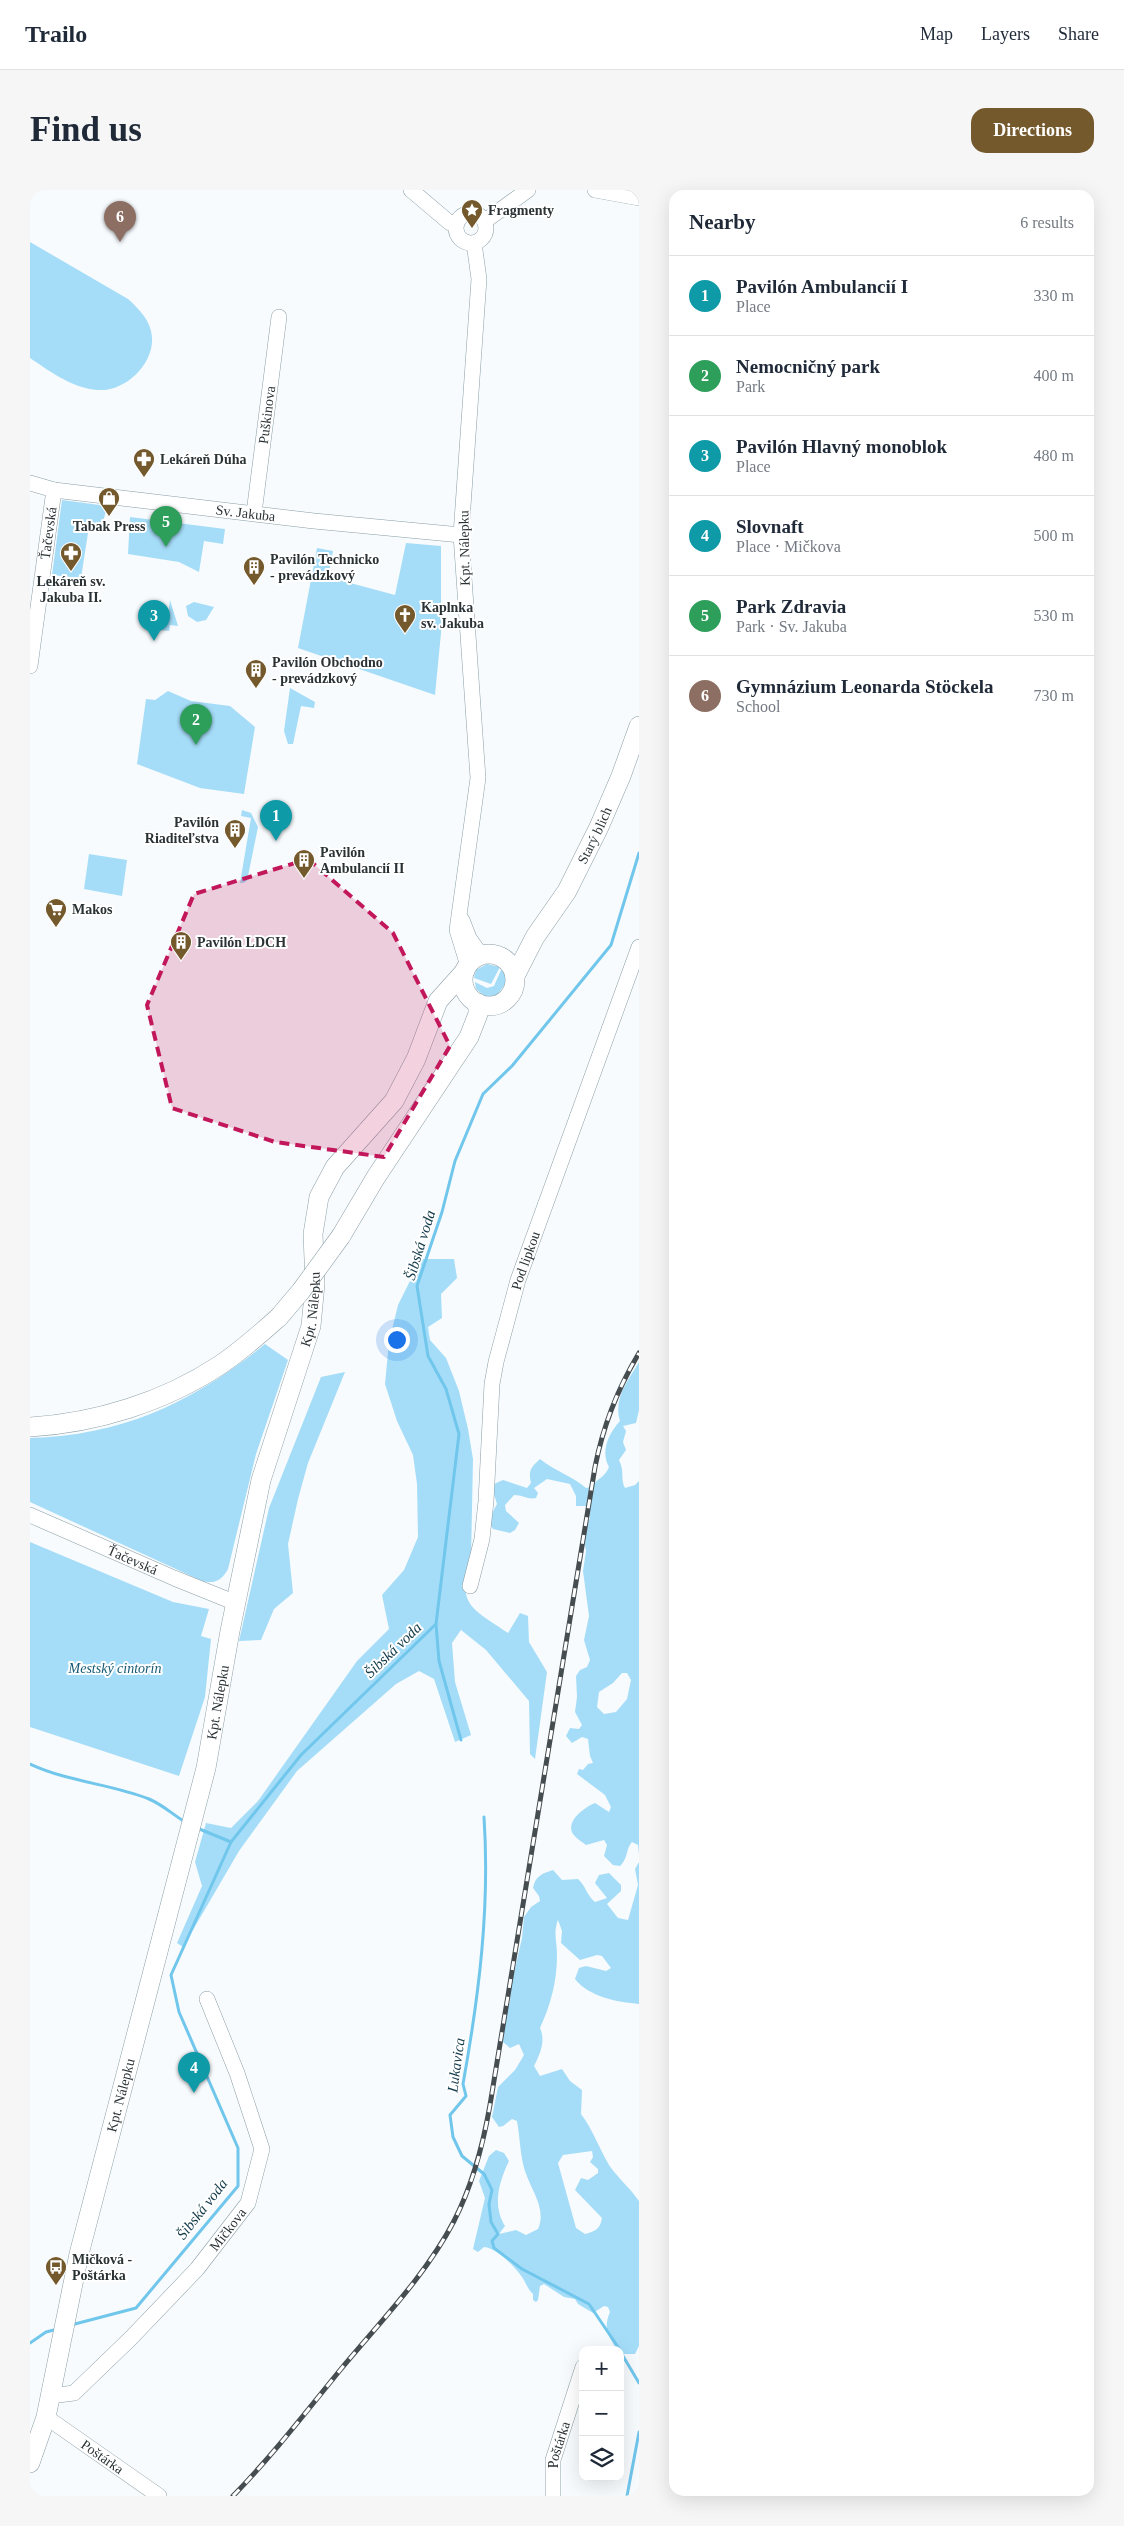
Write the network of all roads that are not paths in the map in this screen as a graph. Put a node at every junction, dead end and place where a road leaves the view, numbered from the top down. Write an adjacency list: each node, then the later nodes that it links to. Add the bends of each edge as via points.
1 (412, 190): 6 (street, via 450,223)
2 (528, 190): 5 (street)
3 (595, 190): 4 (street)
4 (639, 198)
5 (484, 221): 6 (street, via 473,213 464,215); 7 (street, via 485,235)
6 (457, 222): 7 (street, via 461,239)
7 (474, 242): 12 (street, Kpt. Nálepku, via 478,279)
8 (279, 317): 11 (street, Puškinova)
9 (30, 483): 10 (street, Sv. Jakuba)
10 (54, 490): 11 (street, Sv. Jakuba); 13 (street, Ťačevská)
11 (254, 513): 12 (street, Sv. Jakuba)
12 (461, 535): 18 (street, Kpt. Nálepku, via 478,778 459,912 469,938)
13 (30, 666)
14 (639, 726): 15 (main road, Starý blich, via 599,827 567,891)
15 (535, 937): 17 (main road, Starý blich); 19 (main road, Starý blich)
16 (639, 946): 24 (street, Pod lipkou, via 518,1280 496,1362 482,1539)
17 (501, 957): 18 (main road); 19 (main road, via 508,961)
18 (471, 964): 20 (main road, via 465,987); 21 (main road, Kpt. Nálepku, via 438,1001)
19 (515, 976): 20 (main road, via 513,991 503,1002)
20 (481, 1001): 21 (main road, Kpt. Nálepku, via 462,994 445,1002); 22 (main road, bridge, via 469,1037 341,1236 278,1317 220,1365 181,1387 98,1417)
21 (432, 1016): 25 (main road, Kpt. Nálepku, via 416,1059 394,1101 335,1166 319,1197 313,1234 314,1303 304,1350 261,1480)
22 (30, 1428)
23 (30, 1514): 25 (street, Ťačevská)
24 (470, 1586)
25 (236, 1603): 28 (main road, Kpt. Nálepku, via 206,1768 80,2254)
26 (207, 1999): 28 (street, Mičkova, via 237,2073 262,2149 248,2203 197,2269 131,2338 74,2393)
27 (579, 2379): 32 (street, Poštárka, via 553,2460)
28 (50, 2396): 29 (main road, Kpt. Nálepku)
29 (46, 2417): 30 (main road); 31 (street, Poštárka)
30 (30, 2463)
31 (159, 2496)
32 (552, 2496)

